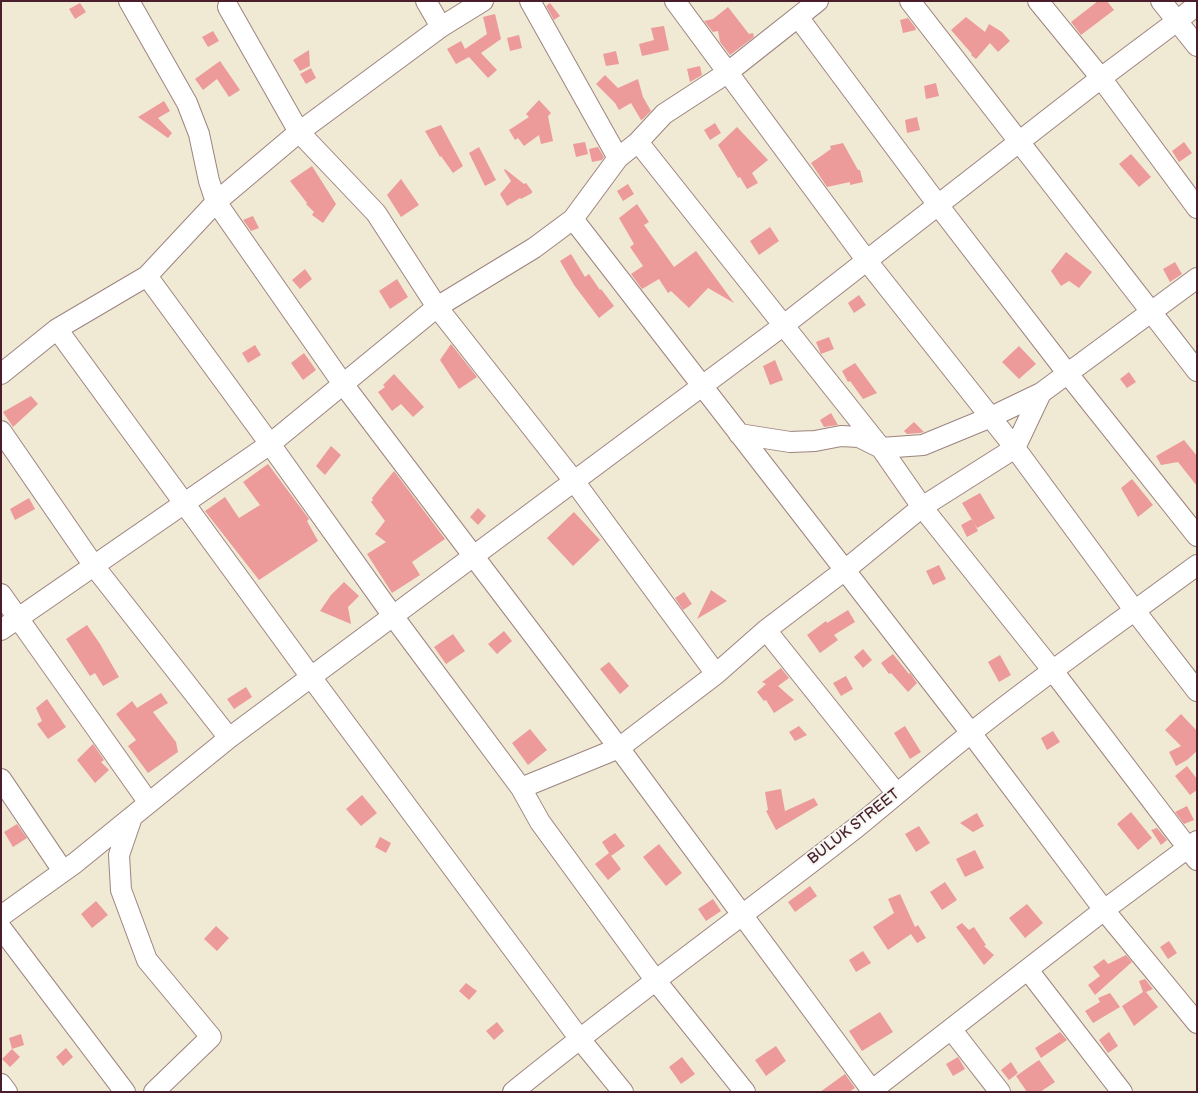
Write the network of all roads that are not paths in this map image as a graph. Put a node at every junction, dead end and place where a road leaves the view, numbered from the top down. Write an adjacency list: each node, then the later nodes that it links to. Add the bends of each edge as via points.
1 (129, 1): 22 (street, via 186,103 199,134)
2 (426, 1): 14 (street)
3 (483, 1): 14 (street)
4 (530, 1): 21 (street)
5 (674, 1): 16 (street)
6 (818, 1): 12 (street)
7 (910, 1): 20 (street)
8 (1038, 1): 17 (street)
9 (1161, 1): 13 (street)
10 (1197, 5): 13 (street)
11 (228, 7): 18 (street)
12 (798, 17): 16 (street); 23 (street)
13 (1177, 21): 15 (street); 17 (street)
14 (441, 27): 18 (street)
15 (1197, 46)
16 (727, 72): 19 (street, via 664,114); 26 (street)
17 (1101, 78): 20 (street); 24 (street)
18 (299, 132): 22 (street); 29 (street, via 376,213)
19 (638, 142): 21 (street); 31 (street)
20 (1019, 142): 23 (street); 30 (street)
21 (618, 158): 25 (street)
22 (216, 202): 27 (street); 36 (street)
23 (938, 205): 26 (street); 35 (street)
24 (1197, 208)
25 (573, 219): 29 (street, via 534,248); 37 (street)
26 (867, 261): 31 (street); 39 (street)
27 (146, 276): 32 (street); 42 (street)
28 (1197, 278): 30 (street)
29 (437, 307): 36 (street); 45 (street)
30 (1152, 312): 33 (street); 35 (street)
31 (784, 325): 37 (street); 43 (street)
32 (57, 329): 34 (street); 46 (street)
33 (1197, 371)
34 (1, 374)
35 (1068, 374): 38 (street); 48 (street)
36 (343, 384): 42 (street); 49 (street)
37 (702, 386): 41 (street); 45 (street)
38 (1041, 393): 39 (street); 44 (street)
39 (991, 418): 43 (street, via 923,445); 44 (street)
40 (1, 431): 51 (street)
41 (739, 434): 43 (street, via 790,442 859,437); 52 (street)
42 (270, 444): 46 (street); 55 (street)
43 (881, 448): 47 (street)
44 (1015, 448): 47 (street); 54 (street)
45 (574, 481): 49 (street); 60 (street)
46 (184, 504): 51 (street); 61 (street)
47 (922, 507): 52 (street); 59 (street)
48 (1197, 536)
49 (474, 556): 55 (street); 65 (street)
50 (1197, 565): 54 (street, BULUK STREET)
51 (94, 566): 56 (street); 64 (street)
52 (845, 570): 58 (street); 63 (street)
53 (1, 594): 56 (street)
54 (1135, 611): 59 (street, BULUK STREET); 62 (street)
55 (393, 616): 61 (street); 67 (street)
56 (18, 618): 57 (street); 69 (street)
57 (1, 630)
58 (766, 630): 60 (street); 68 (street)
59 (1053, 671): 63 (street, BULUK STREET); 71 (street)
60 (716, 674): 65 (street)
61 (311, 677): 64 (street); 81 (street)
62 (1197, 691)
63 (971, 733): 68 (street, BULUK STREET); 73 (street)
64 (229, 738): 69 (street)
65 (619, 748): 67 (street); 74 (street)
66 (1, 779): 72 (street)
67 (521, 788): 78 (street, via 540,822)
68 (897, 794): 74 (street, BULUK STREET)
69 (149, 803): 70 (street)
70 (132, 817): 72 (street); 86 (street, via 119,855 121,890 147,960 211,1037)
71 (1194, 850): 73 (street)
72 (63, 871): 75 (street)
73 (1104, 910): 77 (street); 79 (street)
74 (742, 915): 78 (street, BULUK STREET); 83 (street)
75 (1, 916)
76 (1, 928): 85 (street)
77 (1028, 970): 80 (street); 91 (street)
78 (656, 981): 81 (street, BULUK STREET); 89 (street)
79 (1197, 1024)
80 (950, 1029): 83 (street); 90 (street)
81 (579, 1038): 87 (street, BULUK STREET); 88 (street)
82 (1, 1084): 84 (street)
83 (872, 1091)
84 (7, 1092)
85 (125, 1092)
86 (154, 1092)
87 (513, 1092)
88 (623, 1092)
89 (745, 1092)
90 (1000, 1092)
91 (1122, 1092)

